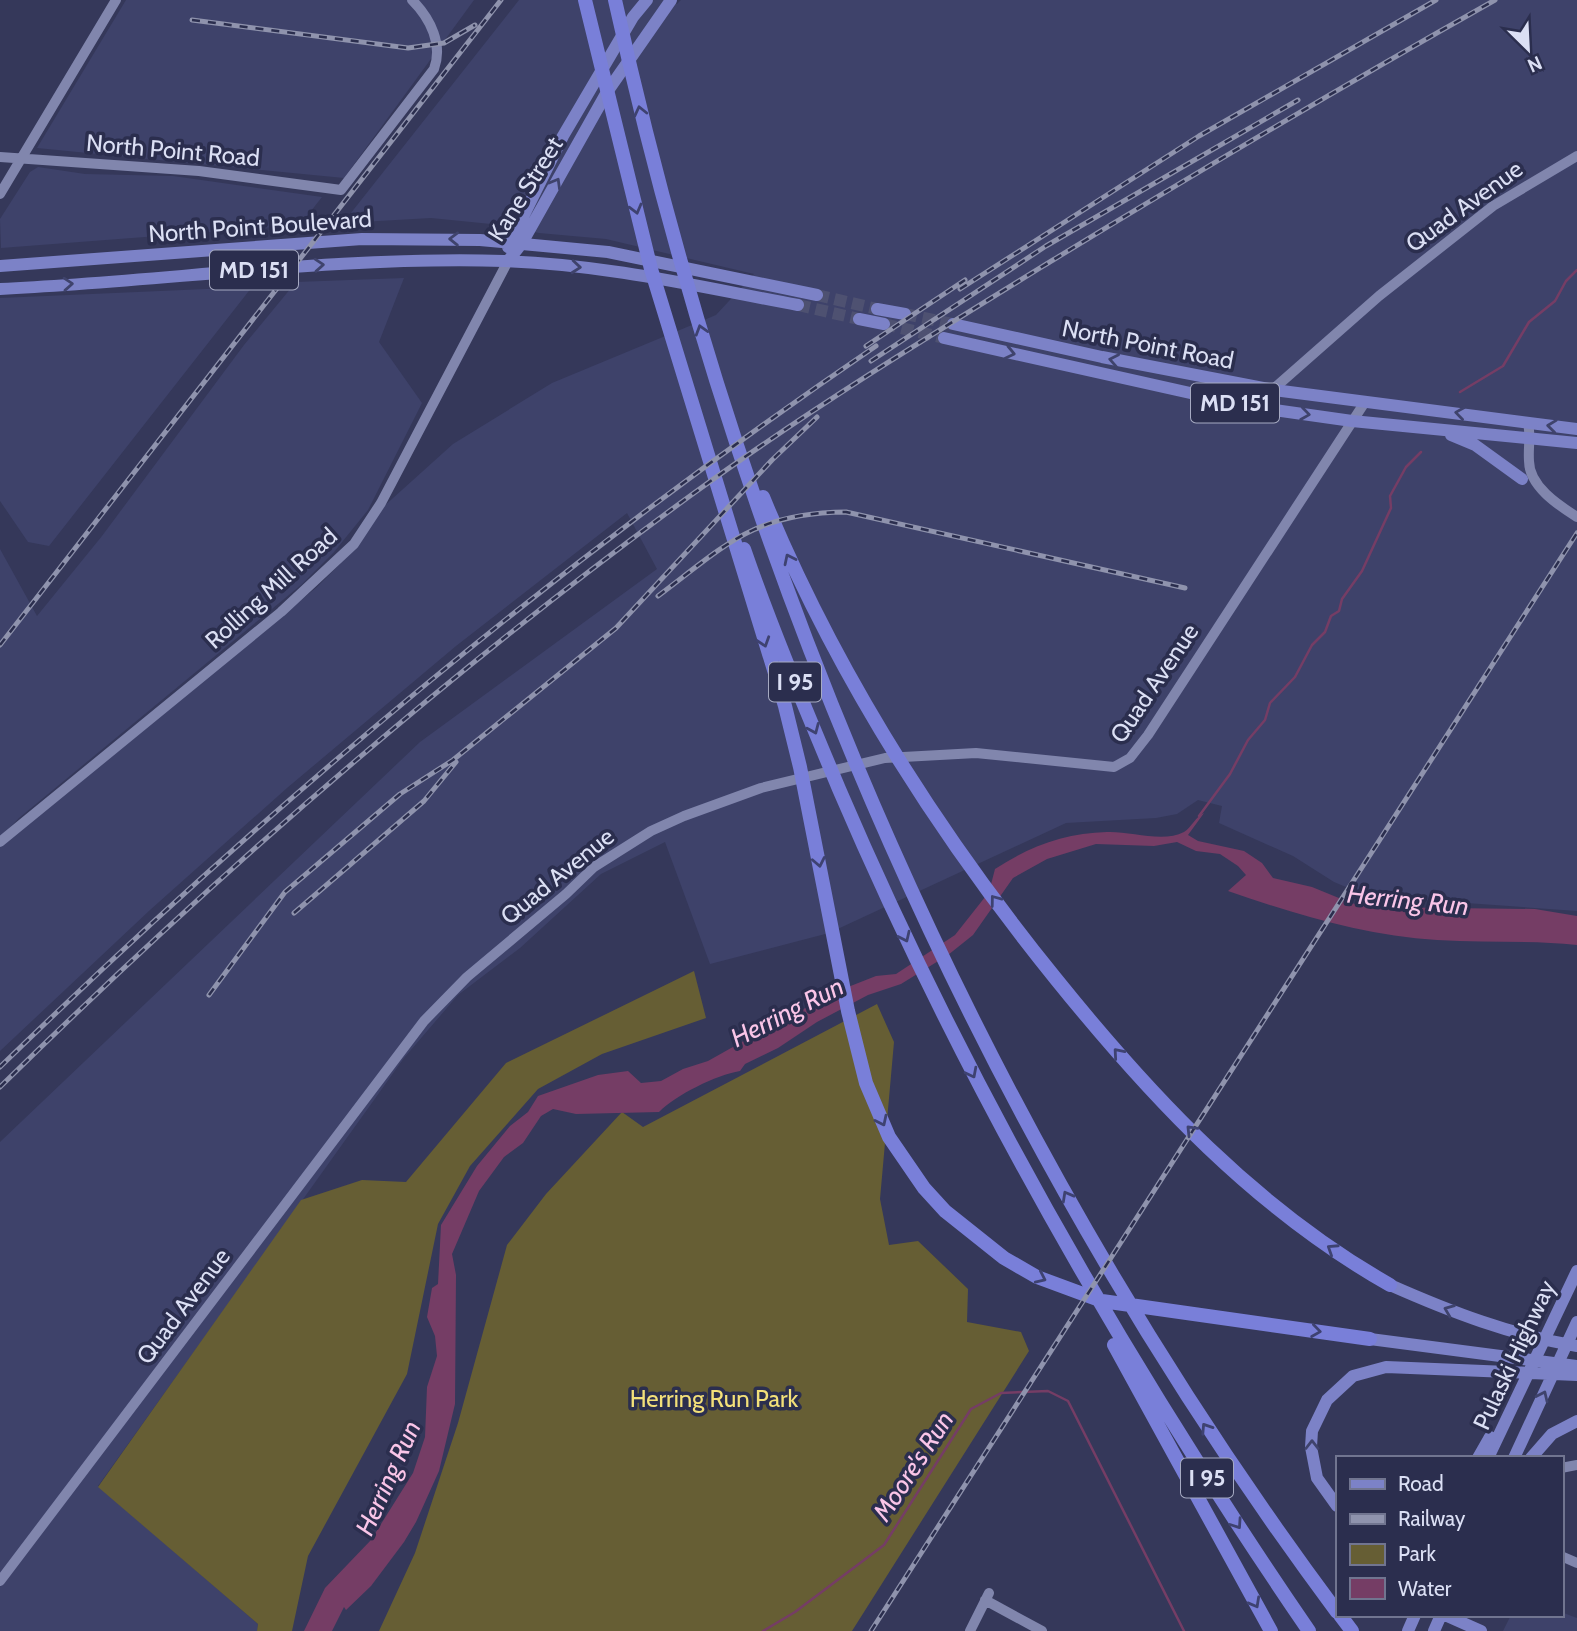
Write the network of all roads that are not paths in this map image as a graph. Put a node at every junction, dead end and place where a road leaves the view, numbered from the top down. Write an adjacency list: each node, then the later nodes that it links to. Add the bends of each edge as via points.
1 (116, 0): 9 (street)
2 (412, 0): 9 (street, North Point Road, via 436,38 439,55 434,69 341,190 199,171)
3 (585, 0): 28 (highway, I 95, one-way to 28)
4 (615, 0): 34 (highway, I 95, one-way to 4, via 649,147)
5 (647, 0): 11 (main road, Kane Street, via 567,130)
6 (671, 0): 12 (main road, Kane Street, one-way to 6, via 607,92)
7 (1577, 156): 33 (street, Quad Avenue, via 1485,212 1379,296)
8 (0, 157): 9 (street, North Point Road)
9 (21, 159): 10 (street)
10 (0, 194)
11 (508, 242): 12 (main road, North Point Boulevard / MD 151); 15 (main road, North Point Boulevard / MD 151, one-way to 15, via 362,239); 16 (main road, Kane Street)
12 (522, 243): 14 (main road, MD 151); 16 (main road, Kane Street)
13 (0, 258): 15 (main road)
14 (645, 260): 18 (main road); 20 (main road, MD 151)
15 (50, 261): 17 (main road, North Point Boulevard / MD 151)
16 (508, 261): 18 (main road, MD 151, one-way to 18); 19 (main road, North Point Boulevard / MD 151, one-way to 16, via 362,262); 46 (street, Rolling Mill Road, via 382,503 354,544 281,612)
17 (0, 266)
18 (642, 276): 21 (main road, MD 151)
19 (0, 289)
20 (817, 295)
21 (798, 305)
22 (877, 309): 23 (main road)
23 (905, 314)
24 (859, 319): 25 (main road)
25 (884, 324)
26 (953, 324): 29 (main road, North Point Road / MD 151)
27 (944, 338): 30 (main road, North Point Road / MD 151, one-way to 30)
28 (673, 342): 50 (highway, I 95, one-way to 50, via 772,626 860,838 941,1013); 51 (highway, one-way to 51, via 797,755 858,1058 876,1111 906,1163 945,1211 982,1243 1037,1276 1102,1301)
29 (1078, 352): 30 (main road); 31 (main road, North Point Road / MD 151, one-way to 29)
30 (1074, 367): 32 (main road, North Point Road / MD 151)
31 (1154, 367): 32 (main road); 33 (main road, North Point Road / MD 151)
32 (1149, 384): 36 (main road, North Point Road / MD 151)
33 (1274, 390): 35 (main road, North Point Road / MD 151); 36 (street, Quad Avenue)
34 (721, 395): 48 (highway, one-way to 34, via 1295,1225 1217,1157 1087,1017 1036,954 925,802 866,705 782,544); 63 (highway, I 95, one-way to 34, via 1215,1442 1124,1298 964,1002 832,707 771,549)
35 (1365, 402): 37 (street, Quad Avenue); 38 (main road, North Point Road / MD 151, one-way to 35)
36 (1253, 407): 37 (main road, North Point Road / MD 151, one-way to 37)
37 (1352, 421): 39 (main road, North Point Road / MD 151); 62 (street, Quad Avenue, via 1148,735 1125,762 1106,767 976,753 885,758 722,802 652,831 594,867 467,977 424,1021)
38 (1528, 422): 40 (main road, MD 151, one-way to 38); 41 (street)
39 (1430, 429): 41 (main road, North Point Road / MD 151); 43 (main road, via 1475,445)
40 (1577, 429)
41 (1531, 439): 42 (main road, MD 151); 44 (street, via 1531,474)
42 (1577, 443)
43 (1522, 479): 44 (street)
44 (1546, 493): 45 (street)
45 (1577, 517)
46 (0, 842)
47 (1577, 1271): 54 (main road, Pulaski Highway)
48 (1390, 1285): 52 (main road, one-way to 48, via 1511,1332)
49 (1577, 1322): 59 (main road, Pulaski Highway, one-way to 49)
50 (1107, 1325): 68 (highway, one-way to 68); 69 (highway, I 95, one-way to 69)
51 (1370, 1339): 53 (main road)
52 (1577, 1346)
53 (1577, 1366)
54 (1530, 1367): 57 (main road); 58 (main road, Pulaski Highway)
55 (1577, 1375): 61 (main road, one-way to 55, via 1317,1478 1311,1447 1318,1414 1338,1387 1353,1376 1386,1367)
56 (1577, 1420): 60 (main road, via 1552,1434)
57 (1479, 1456)
58 (1489, 1456)
59 (1515, 1456)
60 (1533, 1456)
61 (1336, 1505)
62 (0, 1581)
63 (1336, 1611)
64 (1340, 1617): 70 (highway, I 95)
65 (1448, 1617): 71 (main road)
66 (970, 1631): 67 (street, via 987,1596)
67 (1042, 1631)
68 (1270, 1631)
69 (1310, 1631)
70 (1352, 1631)
71 (1482, 1631)

